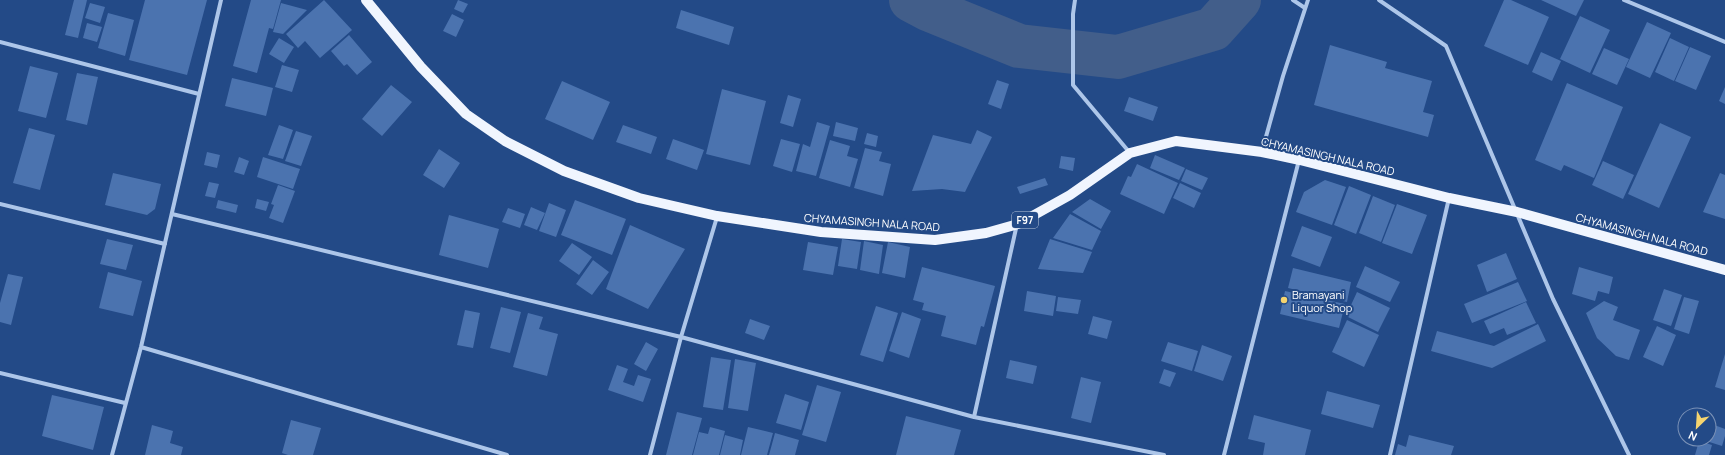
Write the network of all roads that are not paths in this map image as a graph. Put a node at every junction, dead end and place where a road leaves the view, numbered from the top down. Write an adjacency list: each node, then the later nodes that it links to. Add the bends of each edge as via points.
1 (221, 0): 11 (street)
2 (366, 0): 19 (main road, CHYAMASINGH NALA ROAD / F97, via 421,67 466,114 505,141 564,171 639,198)
3 (1075, 0): 13 (street, via 1073,85)
4 (1293, 0): 8 (street)
5 (1308, 0): 8 (street)
6 (1379, 0): 17 (street, via 1446,46)
7 (1624, 0): 10 (street)
8 (1305, 8): 12 (street)
9 (0, 42): 11 (street)
10 (1725, 42)
11 (199, 94): 18 (street)
12 (1262, 152): 13 (main road, CHYAMASINGH NALA ROAD / F97, via 1176,141); 14 (main road, CHYAMASINGH NALA ROAD / F97)
13 (1130, 153): 20 (main road, CHYAMASINGH NALA ROAD / F97, via 1070,195)
14 (1300, 160): 15 (main road, CHYAMASINGH NALA ROAD / F97); 32 (street)
15 (1449, 198): 17 (main road, CHYAMASINGH NALA ROAD / F97); 33 (street)
16 (0, 204): 21 (street)
17 (1517, 212): 22 (main road, CHYAMASINGH NALA ROAD / F97); 34 (street, via 1553,298)
18 (172, 214): 21 (street); 23 (street)
19 (717, 216): 20 (main road, CHYAMASINGH NALA ROAD / F97, via 821,232 934,240 986,233); 23 (street)
20 (1018, 224): 27 (street)
21 (165, 244): 24 (street)
22 (1725, 270)
23 (681, 337): 27 (street); 30 (street)
24 (141, 347): 26 (street); 29 (street)
25 (0, 372): 26 (street)
26 (125, 403): 28 (street)
27 (974, 417): 31 (street)
28 (112, 455)
29 (507, 455)
30 (650, 455)
31 (1164, 455)
32 (1224, 455)
33 (1390, 455)
34 (1629, 455)

